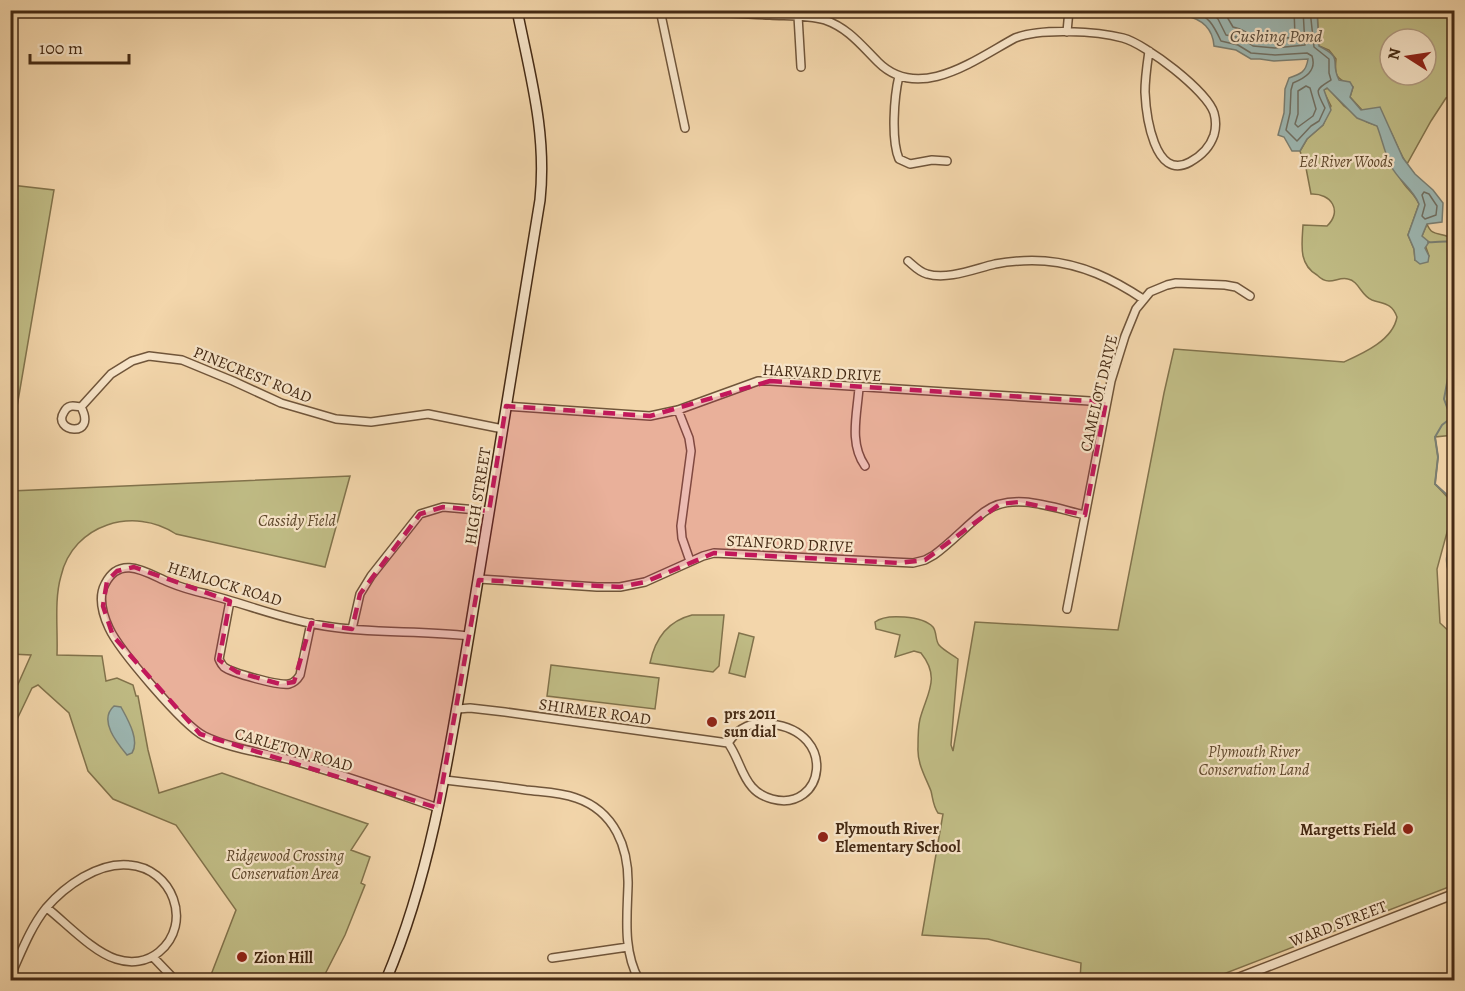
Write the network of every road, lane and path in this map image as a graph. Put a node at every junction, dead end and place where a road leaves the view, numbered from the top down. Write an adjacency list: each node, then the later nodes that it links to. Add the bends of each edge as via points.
1 (517, 10): 17 (main road, HIGH STREET, via 539,120 542,176)
2 (660, 10): 10 (street)
3 (683, 10): 5 (street)
4 (1069, 10): 6 (street)
5 (798, 16): 8 (street); 9 (street, via 821,19 849,32 883,67)
6 (1067, 32): 7 (street, via 1121,38); 9 (street, via 1027,33 936,77)
7 (1149, 51): 7 (street, via 1194,88 1214,112 1215,129 1210,145 1197,158 1180,166 1163,159 1150,130 1145,93)
8 (801, 67)
9 (899, 76): 11 (street, via 895,100 899,159 910,164)
10 (685, 129)
11 (947, 161)
12 (908, 261): 14 (street, via 925,273 940,275 1007,262 1056,262 1105,276)
13 (1250, 296): 14 (street, via 1225,285 1176,284 1159,288)
14 (1143, 299): 16 (street, CAMELOT DRIVE, via 1130,321)
15 (859, 388): 16 (street, HARVARD DRIVE); 19 (street, HARVARD DRIVE, via 758,381); 21 (street, via 855,443)
16 (1106, 402): 23 (street, CAMELOT DRIVE)
17 (506, 406): 19 (street, HARVARD DRIVE, via 634,416); 20 (main road, HIGH STREET)
18 (81, 407): 20 (street, PINECREST ROAD, via 111,374 149,356 182,360 281,403 336,419 371,422 428,414)
19 (678, 410): 24 (street, via 691,452 681,526)
20 (503, 429): 22 (main road, HIGH STREET)
21 (865, 466)
22 (489, 512): 25 (main road, HIGH STREET); 29 (street, via 443,507 420,514 360,594)
23 (1085, 515): 24 (street, STANFORD DRIVE, via 1019,502 1000,504 984,512 934,555 913,563 725,553); 27 (street, CAMELOT DRIVE)
24 (690, 561): 25 (street, STANFORD DRIVE, via 645,582 620,587)
25 (479, 579): 30 (main road, HIGH STREET)
26 (230, 601): 28 (street, HEMLOCK ROAD); 28 (street, via 219,659 226,668 280,684 294,682 300,675); 31 (street, HEMLOCK ROAD, via 140,568 123,569 109,578 102,597 109,628 119,646)
27 (1067, 609)
28 (311, 623): 29 (street, HEMLOCK ROAD)
29 (352, 629): 30 (street, HEMLOCK ROAD)
30 (469, 636): 32 (main road, HIGH STREET)
31 (159, 691): 35 (street, CARLETON ROAD, via 185,721 205,736 334,772)
32 (458, 709): 33 (street, SHIRMER ROAD, via 506,712); 34 (main road, HIGH STREET)
33 (728, 743): 33 (street, via 751,786 767,798 797,799 813,784 817,766 813,749 805,737 793,730 752,724 736,731)
34 (444, 780): 35 (main road, HIGH STREET); 38 (street, via 565,795 597,810 615,828 626,854)
35 (438, 808): 43 (main road, HIGH STREET, via 415,901)
36 (1455, 894): 45 (street, WARD STREET)
37 (46, 908): 39 (street, via 110,957 134,962); 39 (street, via 94,872 120,865 144,868 165,883 176,905 177,924 172,936); 41 (street)
38 (628, 947): 40 (street); 44 (street)
39 (153, 957): 42 (street)
40 (552, 958)
41 (10, 977)
42 (175, 981)
43 (386, 981)
44 (639, 981)
45 (1233, 981)

